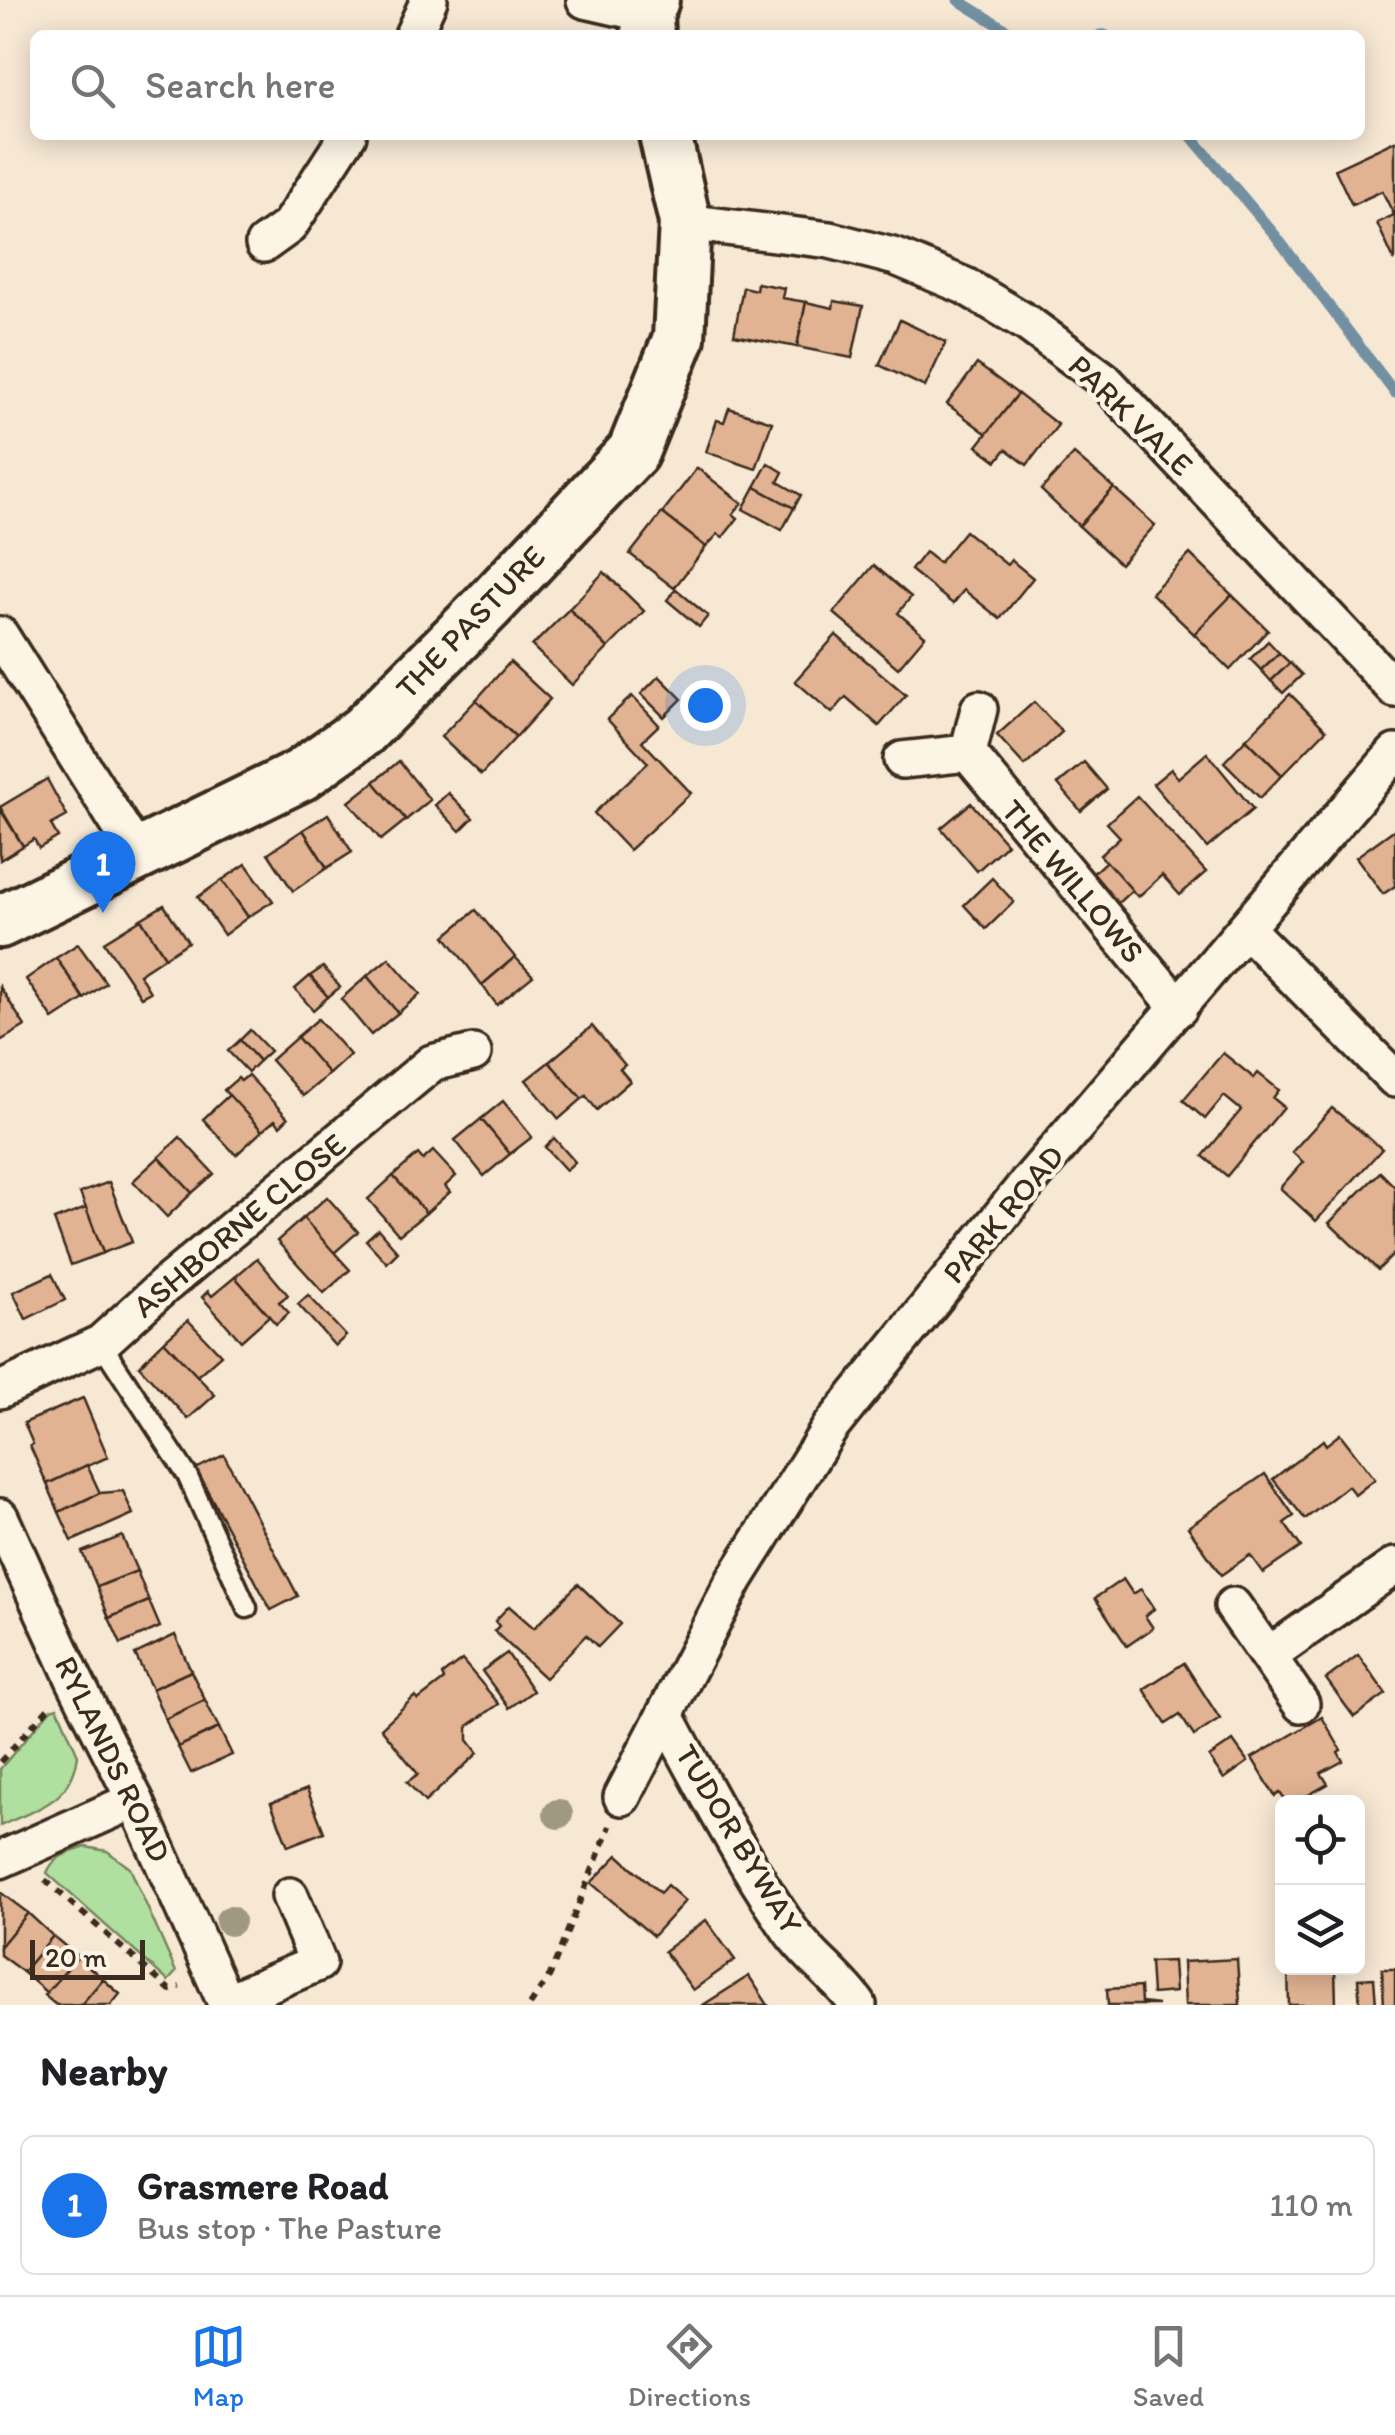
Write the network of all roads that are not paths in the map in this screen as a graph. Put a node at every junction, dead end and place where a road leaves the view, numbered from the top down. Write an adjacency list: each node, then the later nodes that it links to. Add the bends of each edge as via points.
1 (429, 0): 4 (street)
2 (585, 0): 3 (street)
3 (649, 16)
4 (415, 30)
5 (345, 140): 8 (street, via 289,226)
6 (666, 140): 7 (street, THE PASTURE)
7 (686, 222): 10 (street, PARK VALE, via 830,240 896,257 1027,323 1104,380); 15 (street, THE PASTURE, via 678,338 633,452 363,731 301,775)
8 (264, 244)
9 (0, 635): 15 (street)
10 (1395, 688)
11 (980, 709): 12 (street)
12 (968, 753): 14 (street); 18 (street, THE WILLOWS)
13 (1395, 753): 17 (street, PARK ROAD)
14 (902, 760)
15 (139, 856): 16 (street, THE PASTURE)
16 (0, 922)
17 (1246, 929): 18 (street, PARK ROAD); 20 (street)
18 (1179, 1008): 29 (street, PARK ROAD, via 830,1428 734,1579)
19 (473, 1053): 21 (street, ASHBORNE CLOSE, via 432,1064)
20 (1395, 1080)
21 (102, 1343): 22 (street, ASHBORNE CLOSE); 26 (lane, via 187,1475)
22 (0, 1390)
23 (0, 1517): 31 (street, RYLANDS ROAD)
24 (1395, 1566): 27 (street)
25 (1233, 1606): 27 (street)
26 (247, 1608)
27 (1270, 1655): 28 (street)
28 (1301, 1704)
29 (665, 1714): 30 (street, PARK ROAD); 35 (street, TUDOR BYWAY, via 731,1839 790,1930)
30 (622, 1797)
31 (135, 1800): 32 (street); 34 (street, RYLANDS ROAD)
32 (7, 1856)
33 (290, 1896): 34 (street, via 318,1963)
34 (222, 1994)
35 (858, 2005)

